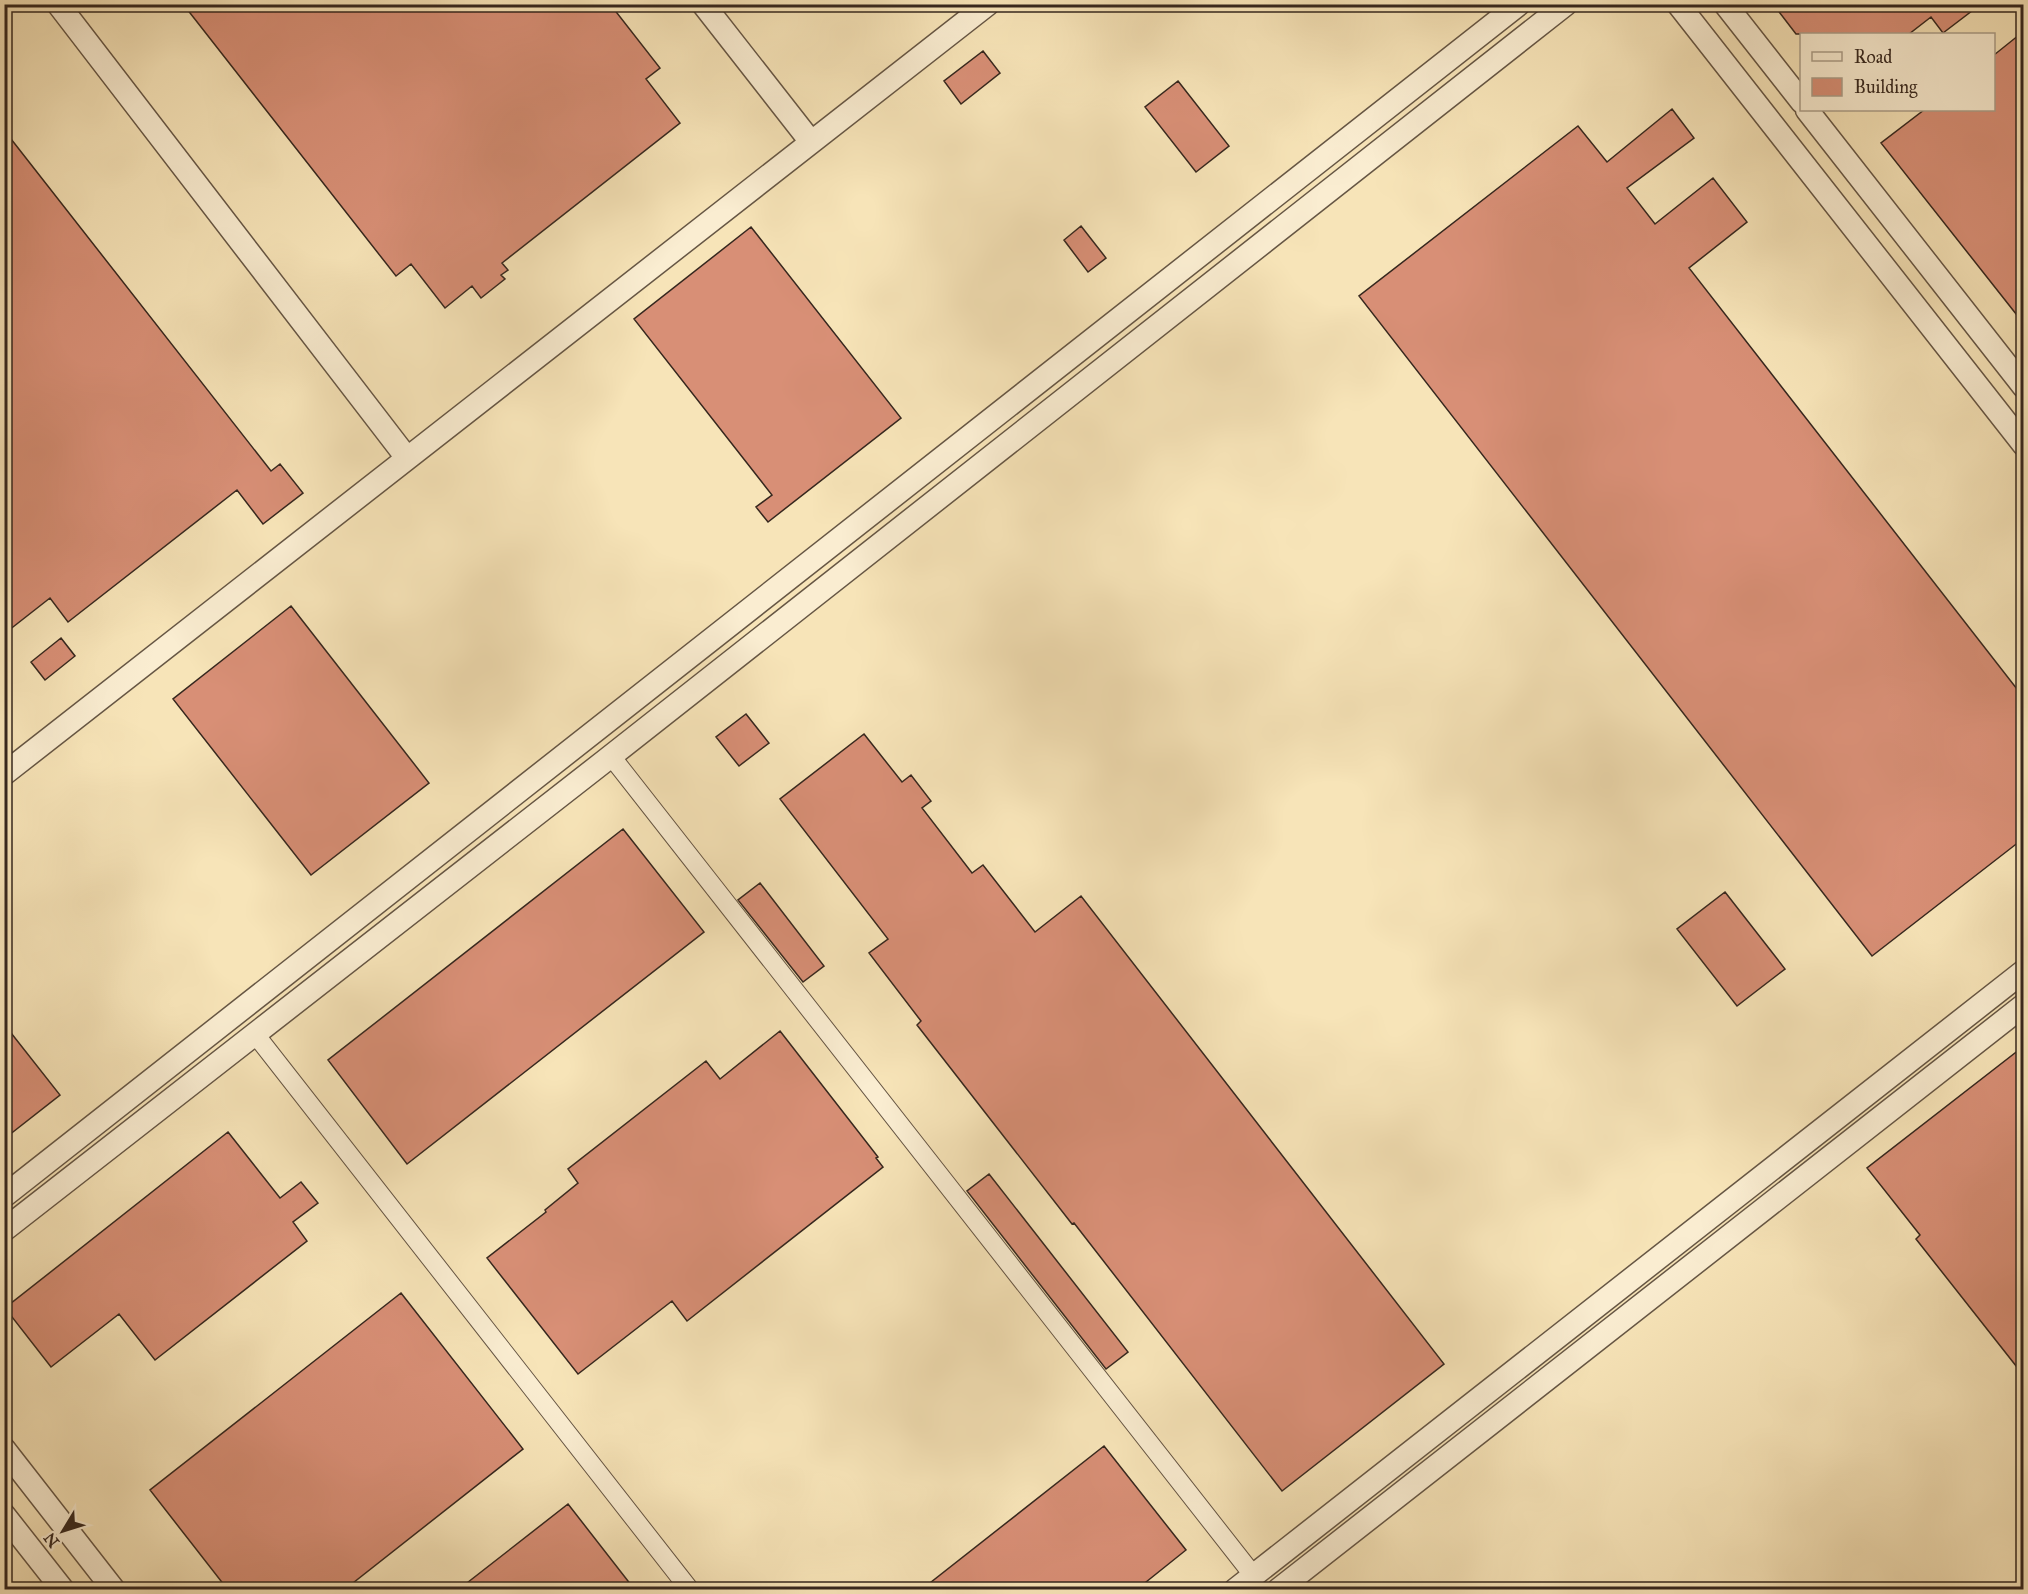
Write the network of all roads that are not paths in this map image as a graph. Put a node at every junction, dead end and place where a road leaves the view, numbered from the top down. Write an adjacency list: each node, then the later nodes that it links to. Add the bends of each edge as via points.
1 (58, 4): 13 (street)
2 (703, 4): 10 (street)
3 (988, 4): 10 (street)
4 (1519, 4): 14 (street)
5 (1566, 4): 15 (street)
6 (1678, 4): 12 (street)
7 (1725, 4): 8 (street)
8 (1800, 99)
9 (1808, 111): 11 (street)
10 (811, 142): 13 (street)
11 (2024, 387)
12 (2024, 445)
13 (407, 458): 16 (street)
14 (592, 733): 15 (street); 19 (street)
15 (611, 756): 20 (street); 25 (street)
16 (4, 774)
17 (2024, 971): 25 (street)
18 (2024, 1005): 30 (street)
19 (238, 1012): 20 (street); 21 (street)
20 (255, 1034): 22 (street); 28 (street)
21 (4, 1196)
22 (4, 1230)
23 (4, 1449): 27 (street)
24 (4, 1515): 26 (street)
25 (1259, 1582): 29 (street)
26 (63, 1590)
27 (114, 1590)
28 (690, 1590)
29 (1235, 1590)
30 (1278, 1590)

